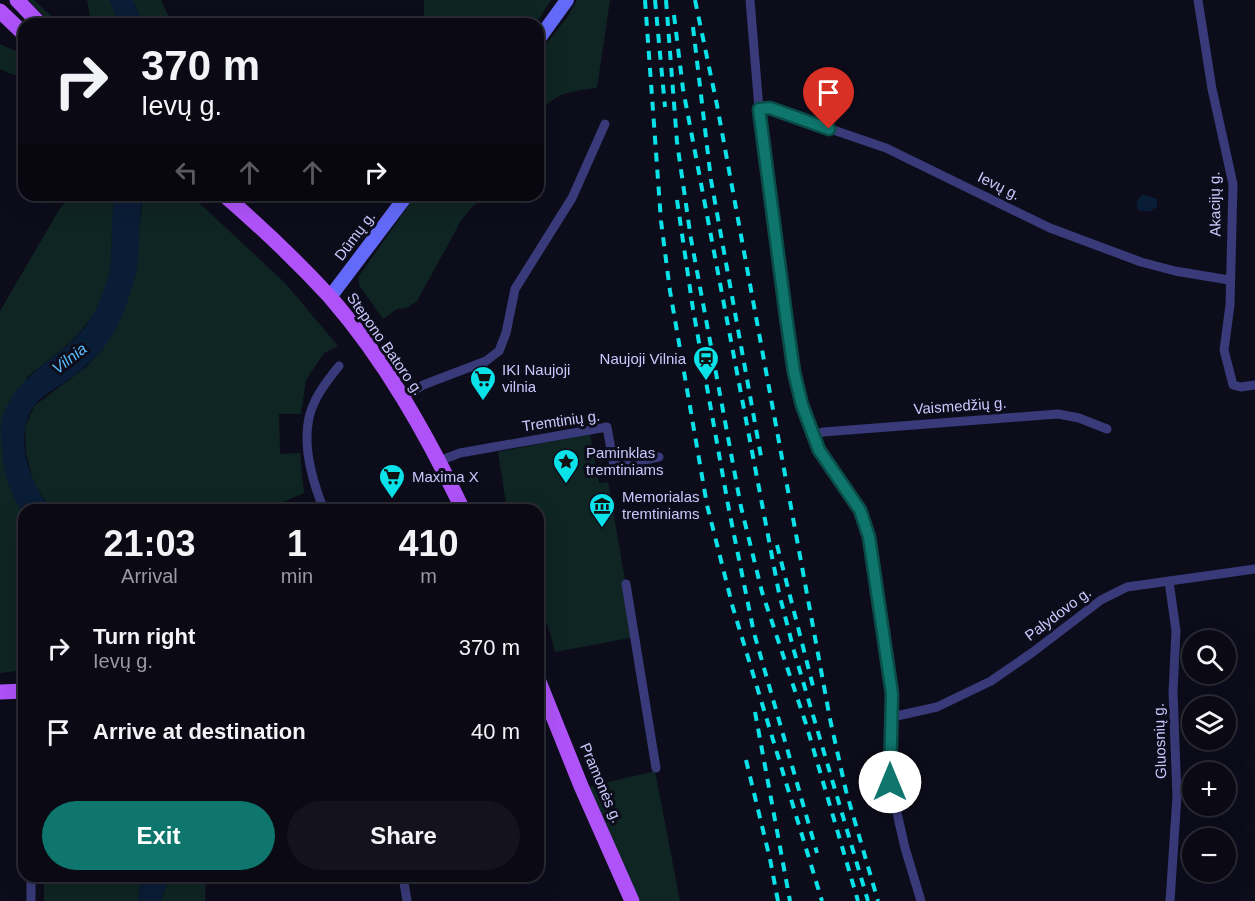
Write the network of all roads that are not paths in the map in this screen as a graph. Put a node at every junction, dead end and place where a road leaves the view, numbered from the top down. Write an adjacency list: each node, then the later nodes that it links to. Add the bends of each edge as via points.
1 (17, 0): 6 (main road)
2 (567, 0): 8 (main road)
3 (750, 0): 9 (street)
4 (1198, 0): 13 (street, Akacijų g., via 1233,184)
5 (0, 11): 7 (main road)
6 (34, 18)
7 (18, 28)
8 (544, 32)
9 (759, 109): 13 (street, Ievų g., via 770,108 886,148 1050,228 1175,271); 19 (street, via 794,372)
10 (605, 124): 17 (street, via 572,198 521,276 499,351 486,361 423,385)
11 (231, 201): 14 (main road, Stepono Batoro g.)
12 (402, 201): 14 (main road, Dūmų g.)
13 (1229, 280): 16 (street, Akacijų g., via 1224,350 1231,383 1236,387)
14 (330, 297): 17 (main road, Stepono Batoro g.)
15 (339, 366): 22 (street, via 317,397 309,420 310,469)
16 (1255, 385)
17 (402, 398): 21 (main road, Stepono Batoro g.)
18 (1107, 429): 19 (street, Vaismedžių g., via 1058,414 887,426)
19 (813, 436): 30 (street, via 860,510 867,529 875,565)
20 (659, 457): 21 (street, Tremtinių g., via 614,466 607,427 460,453)
21 (439, 461): 23 (main road, Stepono Batoro g.)
22 (322, 504)
23 (460, 504)
24 (1255, 569): 25 (street, Palydovo g.)
25 (1169, 580): 30 (street, Palydovo g., via 1127,587 1101,600 991,681 937,707); 38 (street, Gluosnių g., via 1176,631 1173,692 1177,796)
26 (626, 584): 31 (street)
27 (18, 691): 28 (main road)
28 (0, 692)
29 (544, 694): 36 (main road, Pramonės g.)
30 (892, 717): 37 (street, via 890,782)
31 (656, 768)
32 (31, 882): 34 (street)
33 (404, 882): 35 (street)
34 (31, 901)
35 (407, 901)
36 (632, 901)
37 (921, 901)
38 (1170, 901)

